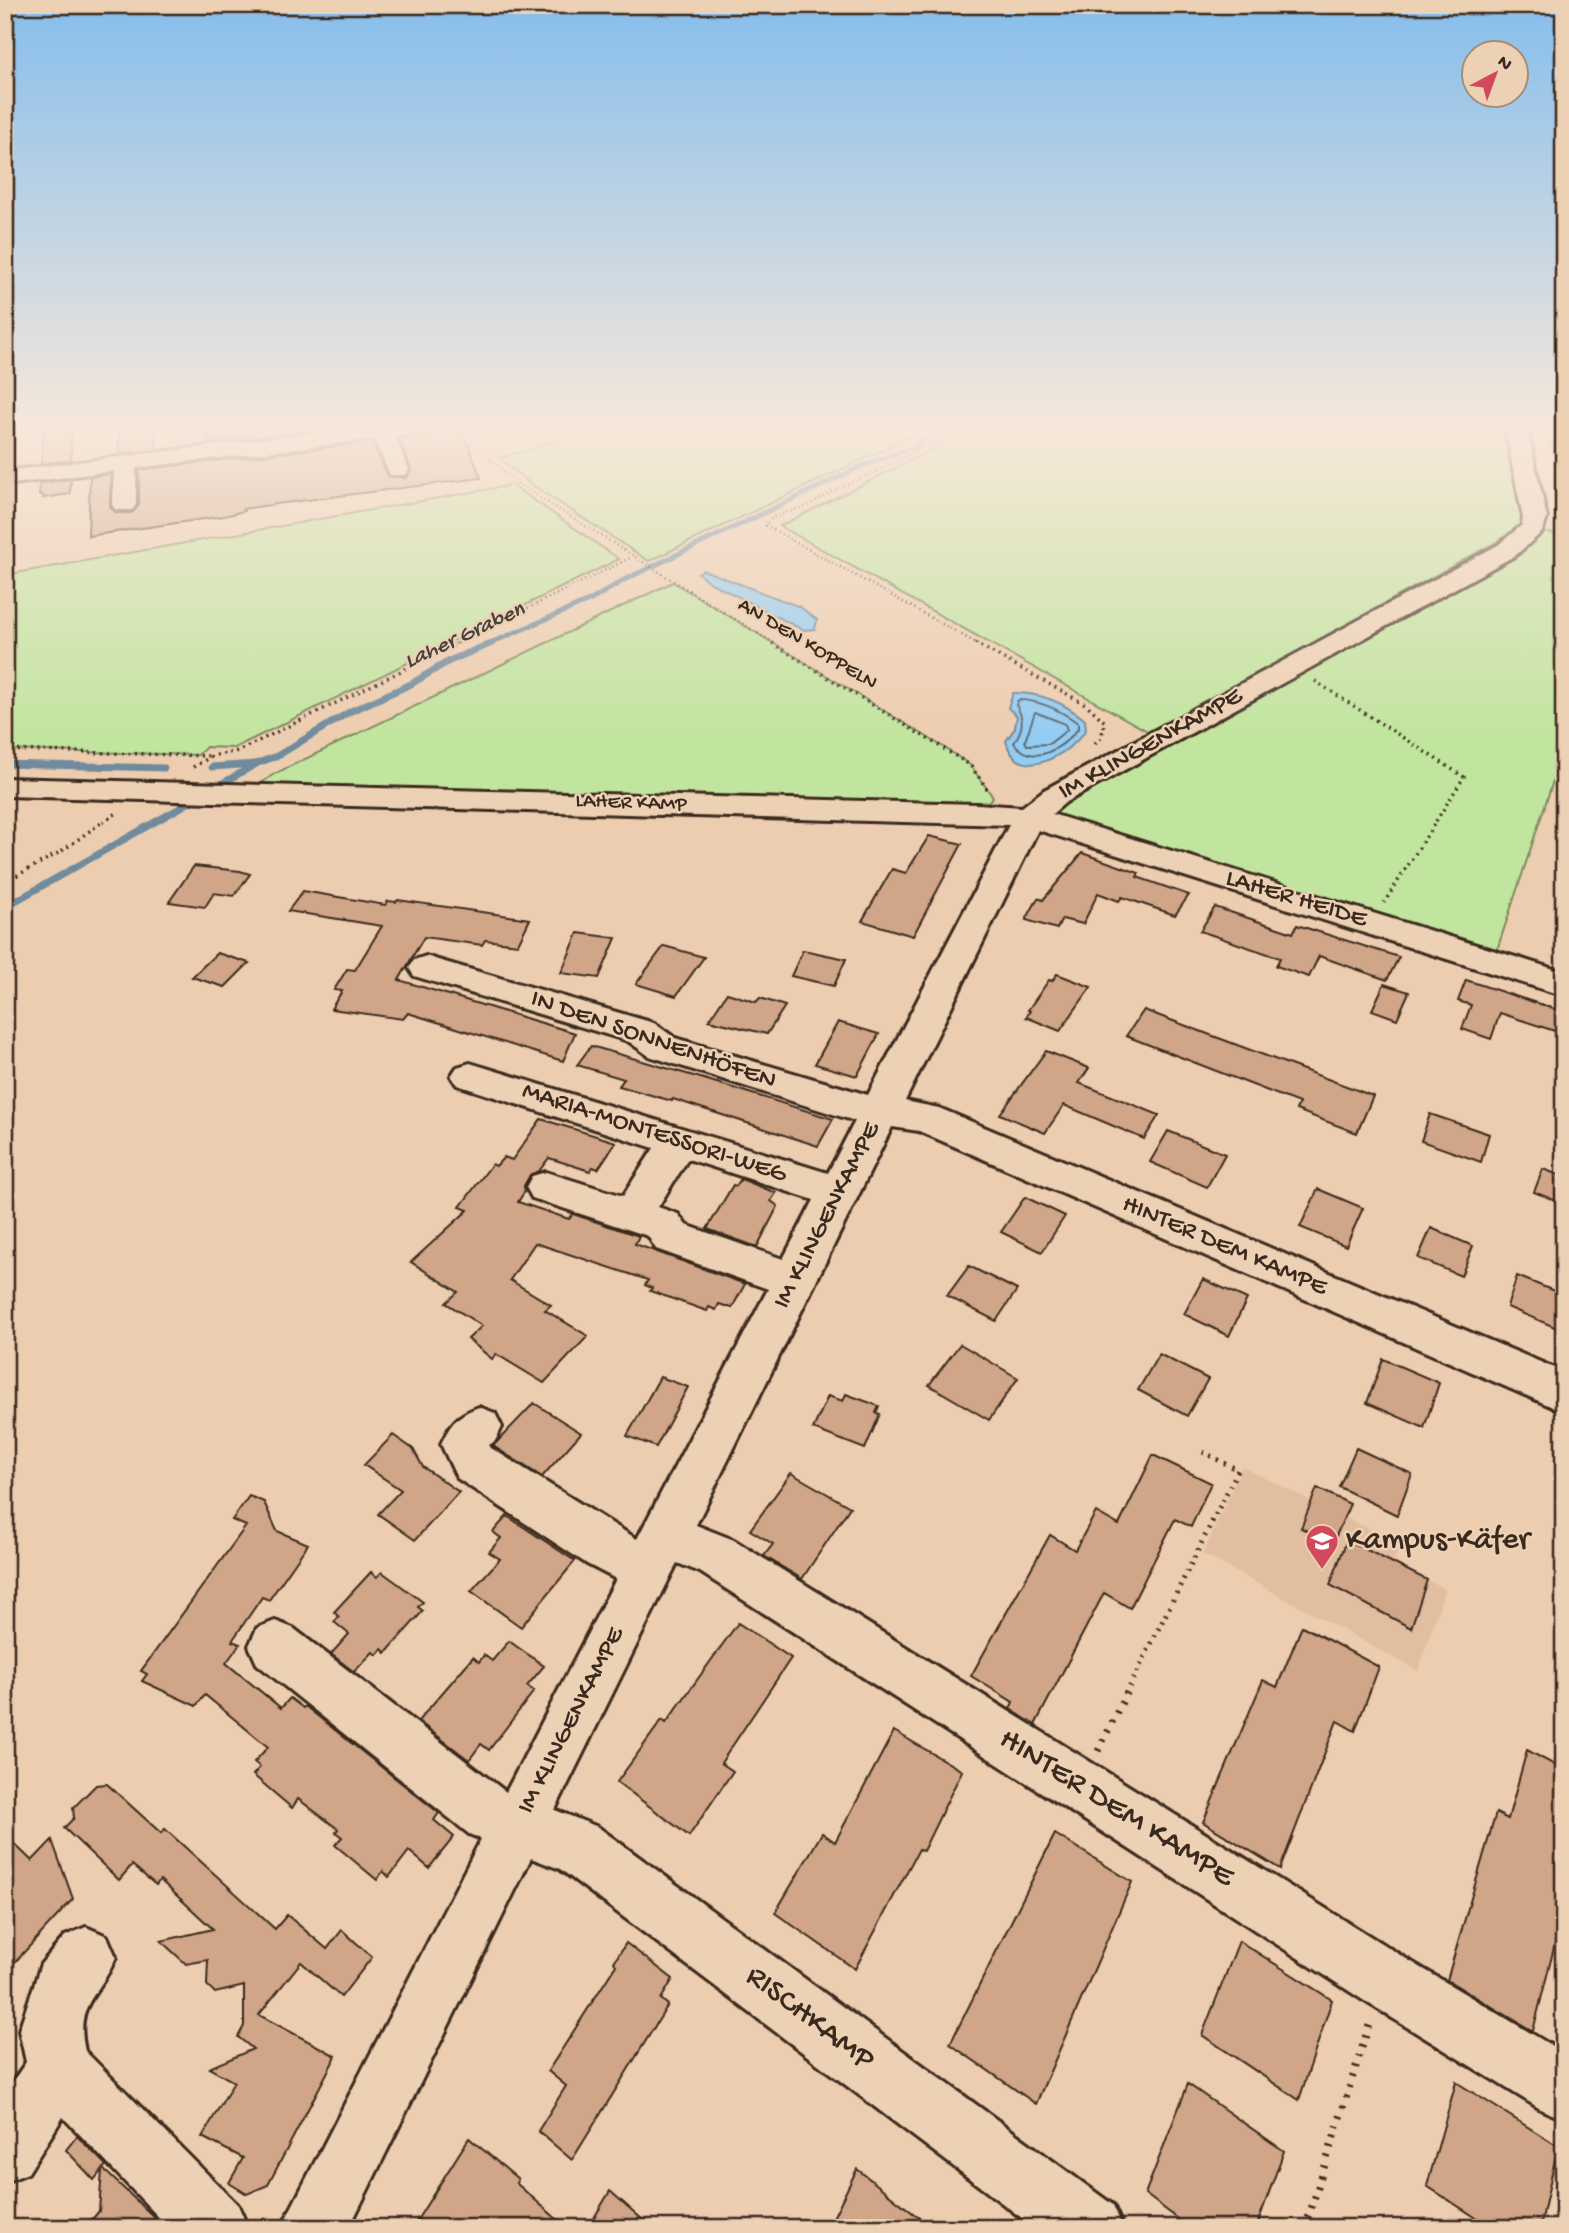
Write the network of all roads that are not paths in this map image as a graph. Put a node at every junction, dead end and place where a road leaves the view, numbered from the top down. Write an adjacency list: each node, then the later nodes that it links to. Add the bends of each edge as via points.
1 (1544, 528): 3 (street, IM KLINGENKAMPE, via 1055,796)
2 (5, 787): 3 (street, LAHER KAMP)
3 (1029, 817): 5 (street, LAHER HEIDE); 7 (street, IM KLINGENKAMPE)
4 (426, 968): 7 (street, IN DEN SONNENHÖFEN, via 641,1032 662,1047)
5 (1564, 984)
6 (470, 1076): 8 (street, MARIA-MONTESSORI-WEG)
7 (881, 1111): 10 (street, IM KLINGENKAMPE); 13 (street, HINTER DEM KAMPE, via 925,1118)
8 (678, 1142): 10 (street, MARIA-MONTESSORI-WEG); 11 (street)
9 (546, 1187): 11 (street)
10 (839, 1192): 12 (street, IM KLINGENKAMPE)
11 (632, 1216): 12 (street, via 663,1226 671,1237 706,1252)
12 (794, 1281): 15 (street, IM KLINGENKAMPE)
13 (1564, 1393)
14 (479, 1427): 15 (street, HINTER DEM KAMPE, via 464,1444 474,1463 604,1548)
15 (658, 1553): 17 (street, IM KLINGENKAMPE); 20 (street, HINTER DEM KAMPE, via 717,1556)
16 (275, 1646): 17 (street, RISCHKAMP, via 489,1814)
17 (519, 1824): 23 (street, IM KLINGENKAMPE); 24 (street, RISCHKAMP, via 578,1847)
18 (86, 1957): 19 (street, via 62,1985 50,2029)
19 (58, 2068): 21 (street); 22 (street)
20 (1564, 2088)
21 (5, 2150)
22 (215, 2228)
23 (314, 2228)
24 (1090, 2228)

